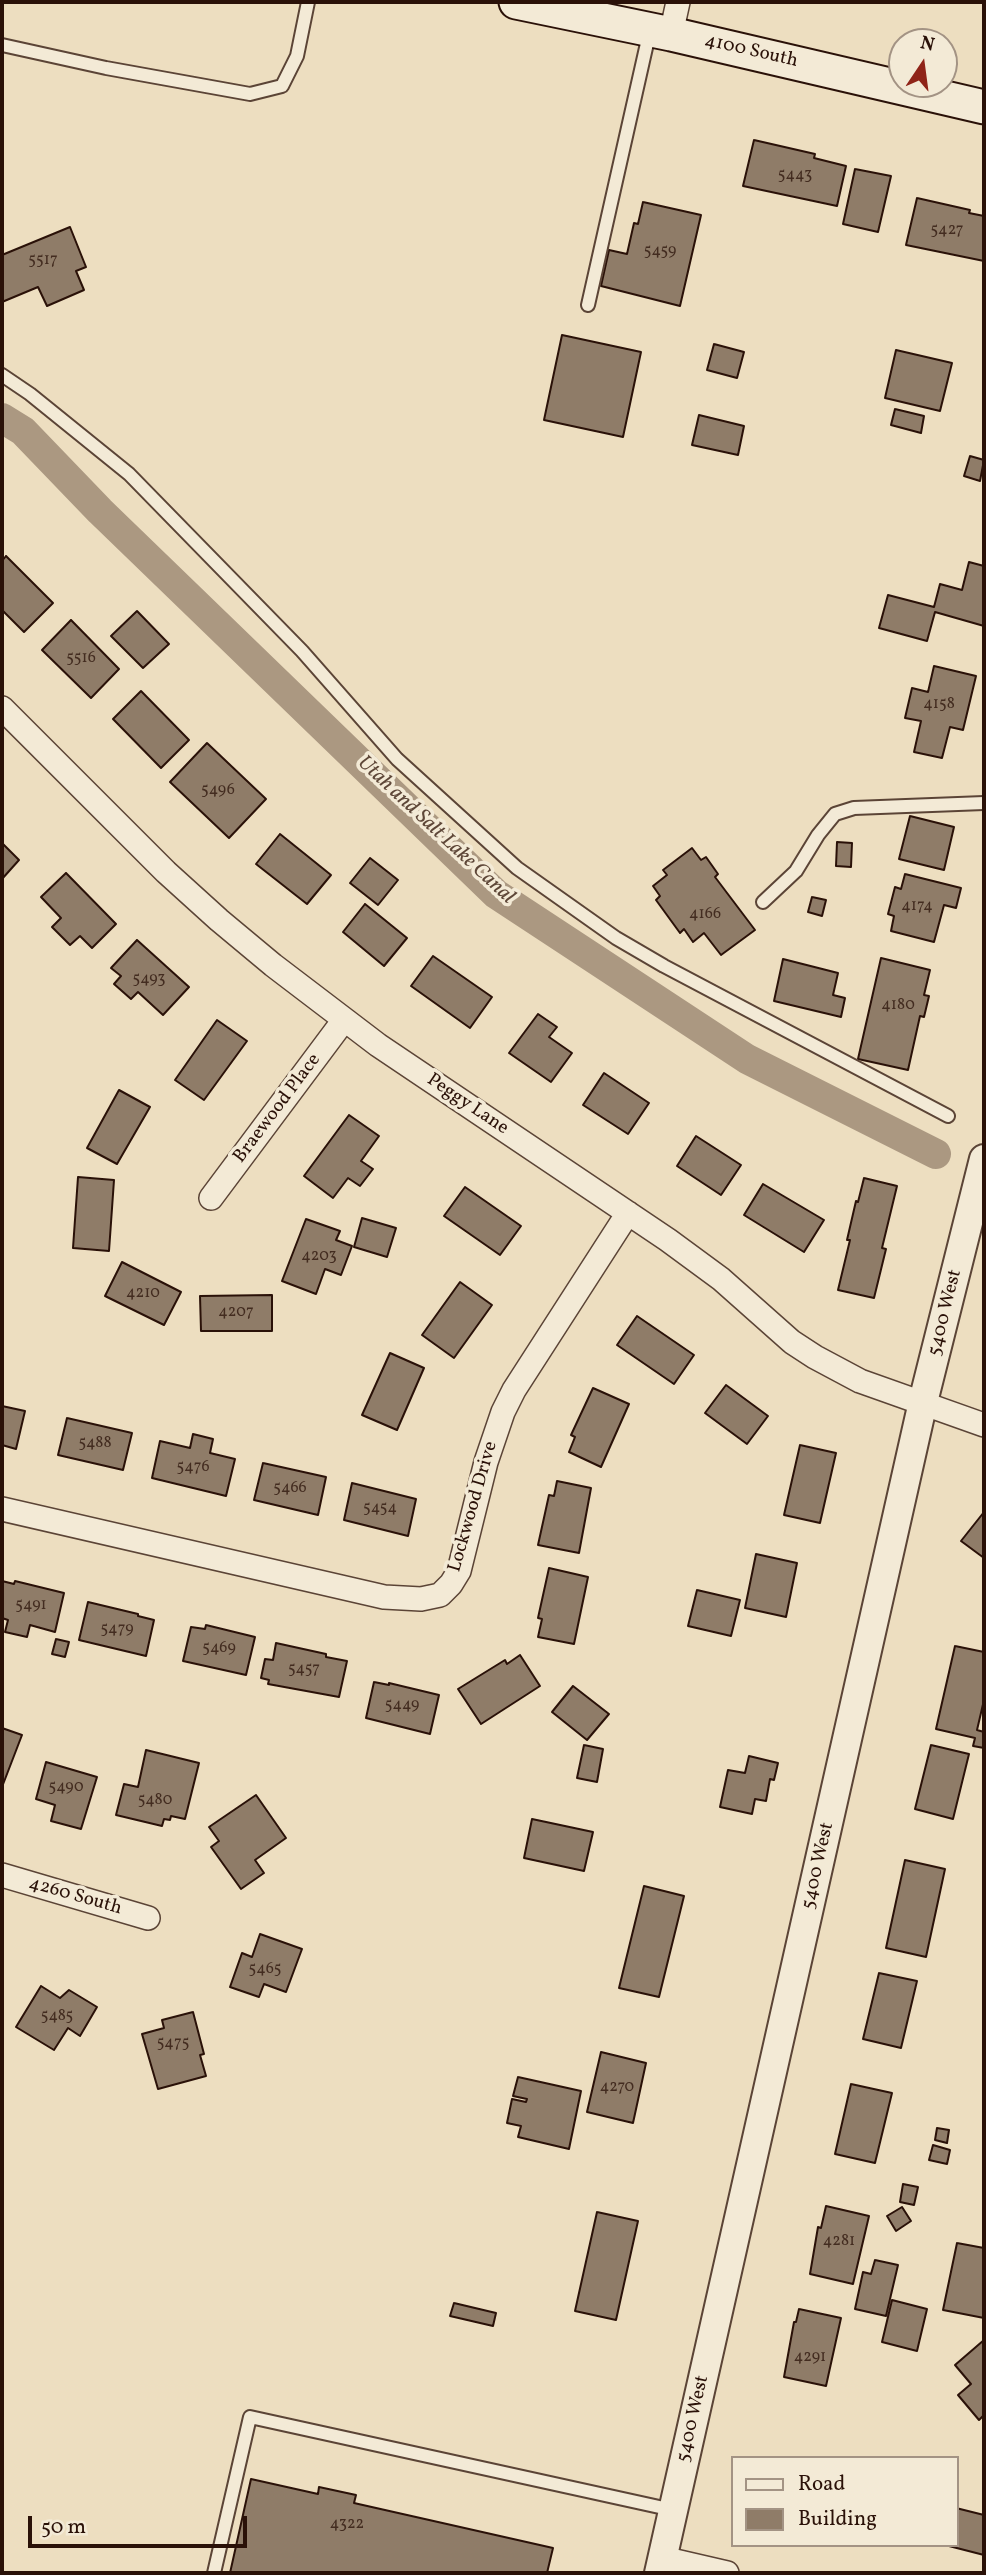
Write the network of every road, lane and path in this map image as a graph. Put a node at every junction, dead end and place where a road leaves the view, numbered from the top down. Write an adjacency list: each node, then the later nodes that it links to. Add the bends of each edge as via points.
1 (308, 2): 5 (lane, via 297,56 282,86 250,94)
2 (516, 2): 4 (main road, 4100 South)
3 (678, 2): 4 (street)
4 (661, 32): 6 (main road, 4100 South); 7 (lane)
5 (2, 45)
6 (984, 107)
7 (588, 305)
8 (2, 375): 13 (lane, via 129,474 302,651 397,759 517,868 664,966)
9 (6, 720): 12 (street, Peggy Lane, via 175,880)
10 (984, 803): 11 (lane, via 854,808 835,814 796,871)
11 (763, 902)
12 (344, 1020): 15 (street, Braewood Place); 16 (street, Peggy Lane)
13 (948, 1116)
14 (984, 1159): 17 (street, 5400 West)
15 (212, 1198)
16 (628, 1213): 17 (street, Peggy Lane, via 721,1279 792,1342 860,1381); 19 (street, Lockwood Drive, via 503,1412 462,1564 440,1595 384,1597)
17 (923, 1402): 18 (street, Peggy Lane); 22 (street, 5400 West)
18 (984, 1425)
19 (2, 1509)
20 (2, 1875): 21 (street, 4260 South)
21 (148, 1917)
22 (673, 2510): 23 (street, 5400 West); 24 (lane, via 250,2417)
23 (661, 2566): 25 (street)
24 (214, 2573)
25 (727, 2573)

